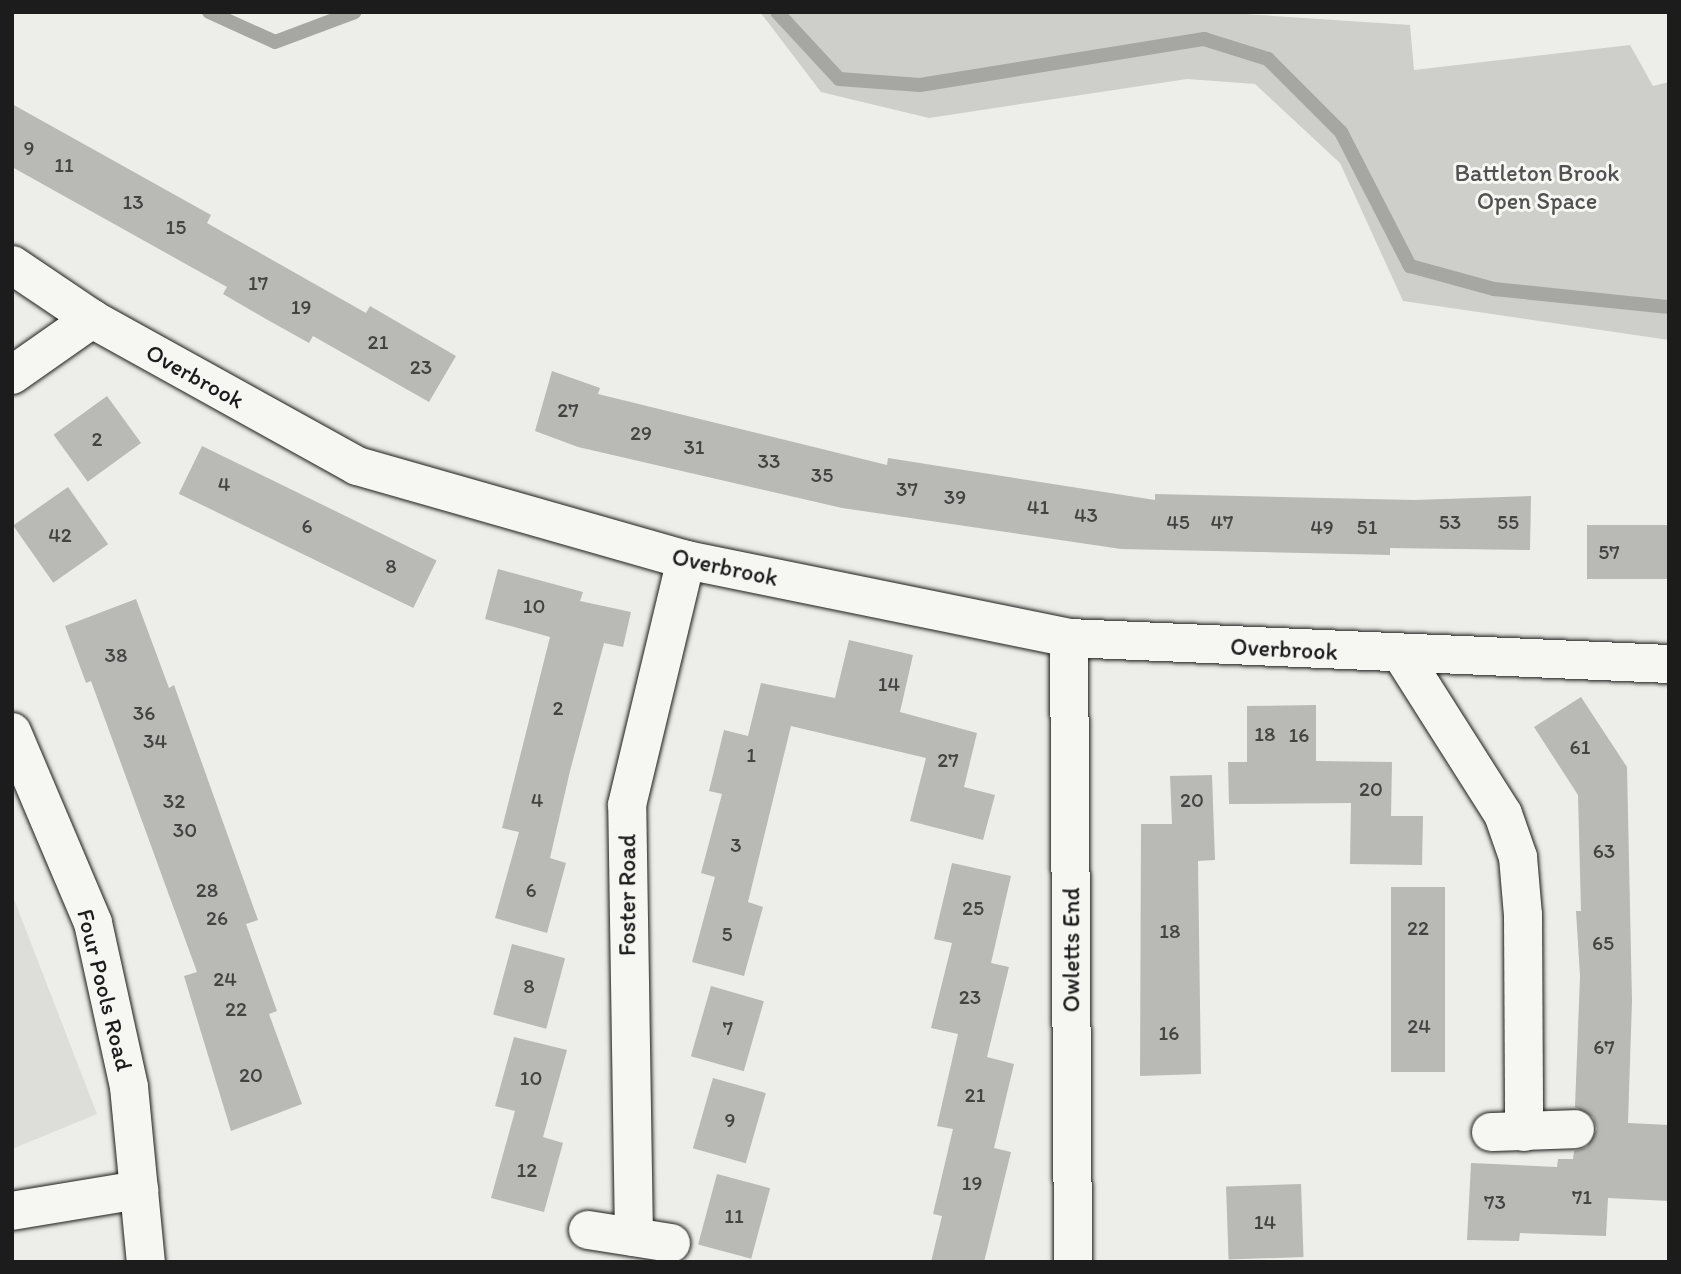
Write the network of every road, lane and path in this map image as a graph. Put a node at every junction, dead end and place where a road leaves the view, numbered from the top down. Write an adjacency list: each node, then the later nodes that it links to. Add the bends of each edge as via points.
1 (12, 265): 2 (street, Overbrook)
2 (92, 318): 3 (street); 4 (street, Overbrook, via 357,466)
3 (12, 375)
4 (686, 559): 5 (street, Overbrook); 13 (street, Foster Road, via 627,805)
5 (1069, 638): 6 (street, Overbrook); 16 (street, Owletts End)
6 (1402, 655): 7 (street, Overbrook); 9 (street, via 1503,814 1518,858 1508,1132)
7 (1669, 664)
8 (12, 732): 10 (street, Four Pools Road, via 93,923 129,1087)
9 (1575, 1129)
10 (139, 1190): 11 (street); 15 (street, Four Pools Road)
11 (12, 1211)
12 (588, 1230): 13 (street)
13 (634, 1237): 14 (street)
14 (671, 1243)
15 (146, 1262)
16 (1073, 1262)

